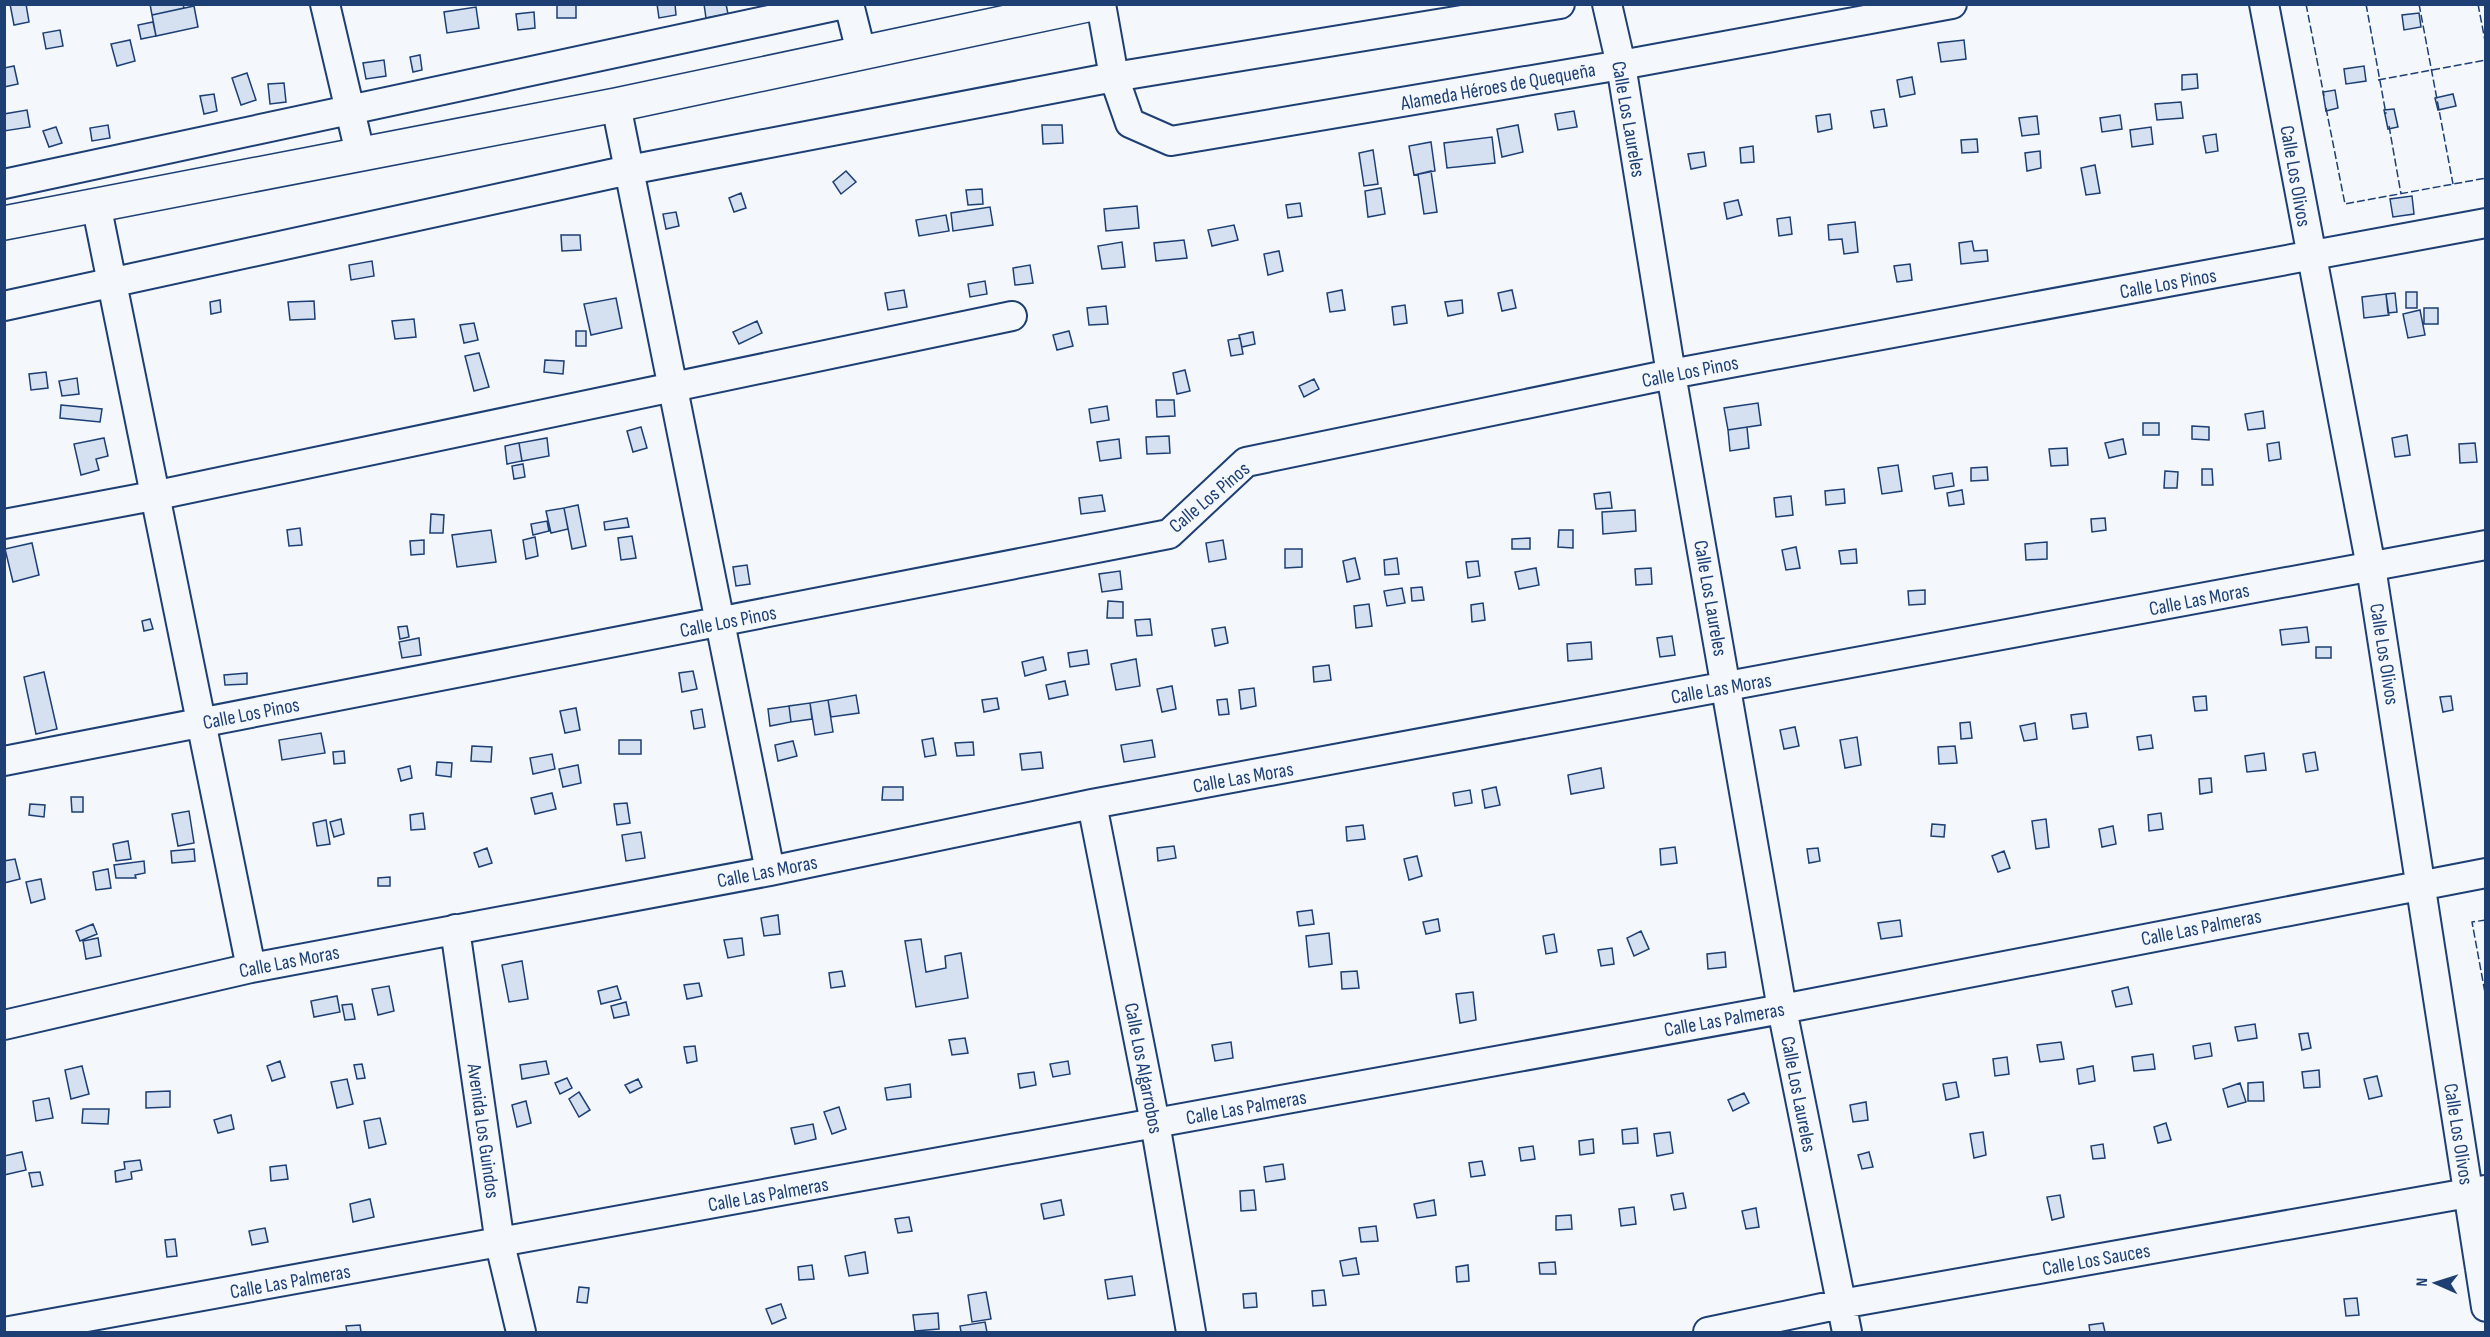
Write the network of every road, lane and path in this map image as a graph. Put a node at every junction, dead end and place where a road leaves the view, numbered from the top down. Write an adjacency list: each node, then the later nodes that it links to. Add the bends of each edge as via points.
1 (325, 4): 13 (street)
2 (846, 4): 9 (street); 13 (street)
3 (1092, 4): 9 (main road)
4 (1101, 4): 11 (street, Alameda Héroes de Quequeña)
5 (1560, 4): 11 (street)
6 (1607, 4): 10 (street, Calle Los Laureles)
7 (1952, 4): 10 (street, Alameda Héroes de Quequeña)
8 (2264, 4): 20 (street, Calle Los Olivos)
9 (861, 52): 12 (main road)
10 (1621, 65): 11 (street, Alameda Héroes de Quequeña, via 1171,141 1130,123); 24 (street, Calle Los Laureles)
11 (1114, 77): 15 (street)
12 (616, 105): 14 (main road); 15 (street)
13 (350, 110): 14 (street); 16 (street)
14 (360, 153): 17 (main road)
15 (629, 170): 21 (street); 25 (street)
16 (4, 184)
17 (96, 204): 18 (main road); 21 (street)
18 (4, 223)
19 (2486, 223): 20 (street, Calle Los Pinos)
20 (2310, 257): 24 (street, Calle Los Pinos); 29 (street, Calle Los Olivos)
21 (111, 284): 22 (street); 26 (street)
22 (4, 306)
23 (1012, 316): 25 (street)
24 (1671, 374): 30 (street, Calle Los Pinos, via 1246,462 1169,534); 31 (street, Calle Los Laureles)
25 (671, 386): 26 (street); 30 (street)
26 (153, 496): 27 (street); 32 (street)
27 (4, 524)
28 (2486, 545): 29 (street, Calle Las Moras)
29 (2371, 567): 31 (street, Calle Las Moras); 37 (street, Calle Los Olivos)
30 (718, 623): 32 (street, Calle Los Pinos); 35 (street)
31 (1727, 687): 34 (street, Calle Las Moras); 40 (street, Calle Los Laureles)
32 (199, 723): 33 (street, Calle Los Pinos); 39 (street)
33 (4, 761)
34 (1092, 804): 35 (street, Calle Las Moras); 42 (street, Calle Los Algarrobos)
35 (770, 871): 38 (street, Calle Las Moras)
36 (2486, 873): 37 (street, Calle Las Palmeras)
37 (2421, 884): 40 (street, Calle Las Palmeras); 43 (street, Calle Los Olivos)
38 (455, 929): 39 (street, Calle Las Moras); 44 (street, Avenida Los Guindos)
39 (251, 968): 41 (street, Calle Las Moras)
40 (1782, 1009): 42 (street, Calle Las Palmeras); 45 (street, Calle Los Laureles)
41 (4, 1025)
42 (1155, 1123): 44 (street, Calle Las Palmeras); 49 (street, Calle Los Algarrobos)
43 (2477, 1191): 45 (street, Calle Los Sauces); 46 (street, Calle Los Olivos)
44 (500, 1244): 47 (street, Calle Las Palmeras); 48 (street, Avenida Los Guindos)
45 (1841, 1304): 50 (street, Calle Los Sauces); 51 (street, Calle Los Laureles)
46 (2486, 1307)
47 (4, 1332)
48 (521, 1332)
49 (1191, 1332)
50 (1708, 1332)
51 (1847, 1332)

